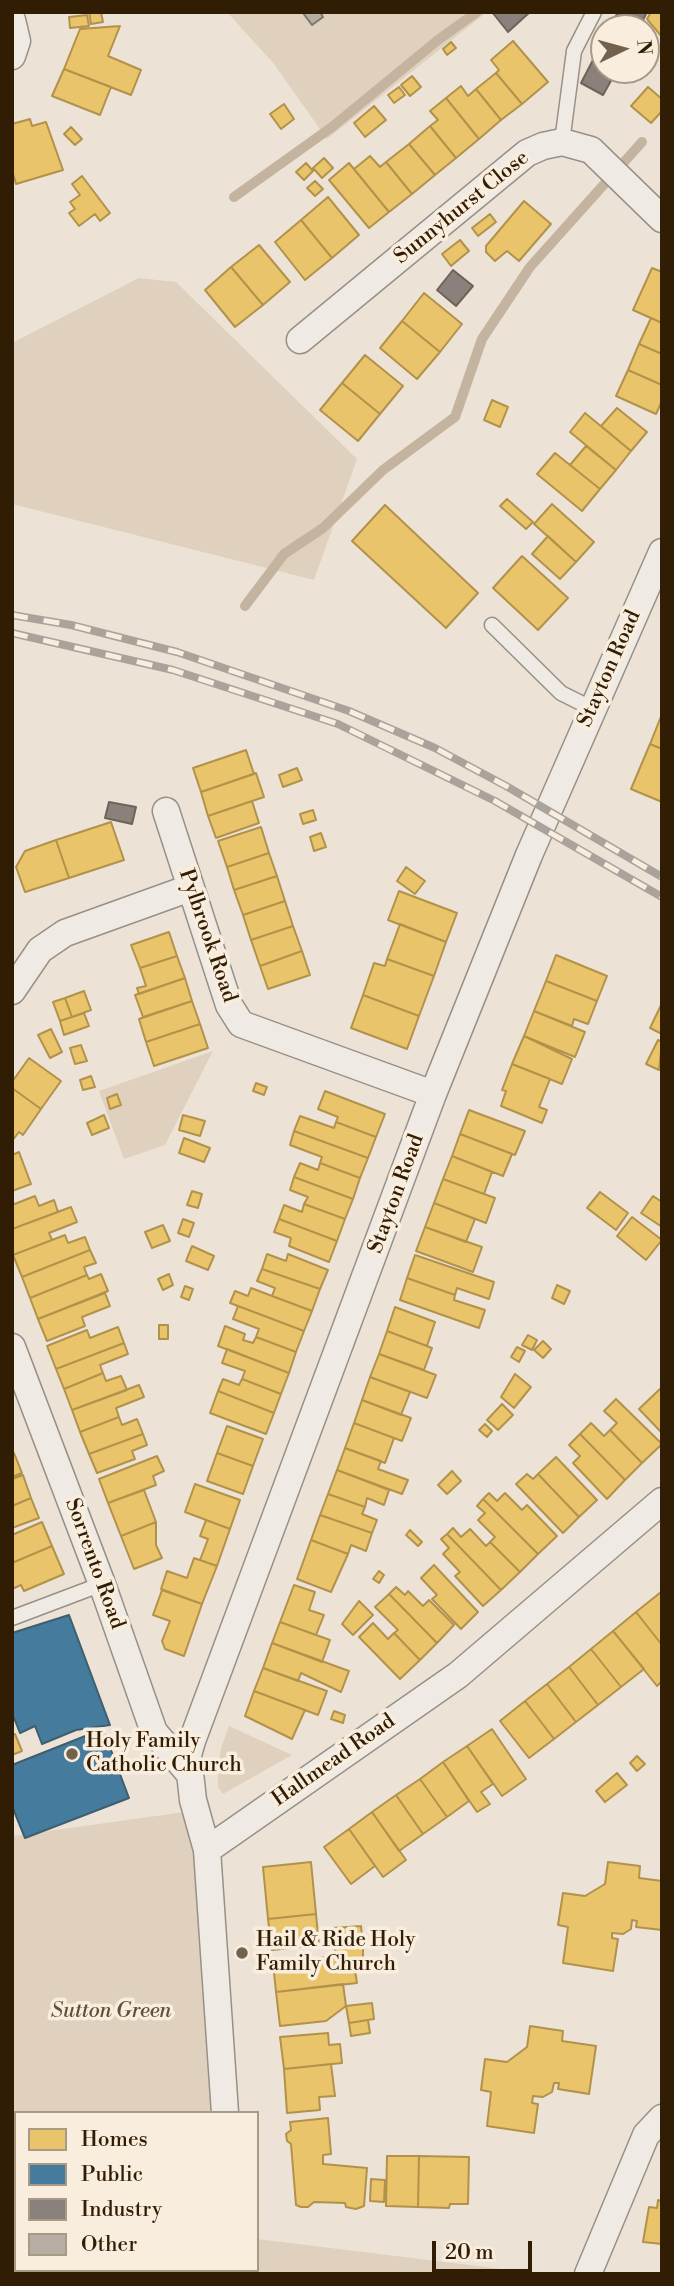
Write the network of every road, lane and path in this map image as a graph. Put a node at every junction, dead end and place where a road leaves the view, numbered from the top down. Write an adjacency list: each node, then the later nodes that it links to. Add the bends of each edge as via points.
1 (594, 12): 4 (lane, via 574,51)
2 (12, 20): 3 (street, via 17,41)
3 (12, 56)
4 (562, 142): 5 (street, via 591,149); 6 (street, Sunnyhurst Close, via 527,153)
5 (662, 219)
6 (300, 340)
7 (662, 552): 9 (street, Stayton Road)
8 (492, 625): 9 (lane, via 561,693)
9 (591, 708): 13 (street, Stayton Road)
10 (166, 811): 11 (street, Pylbrook Road)
11 (190, 888): 12 (street, via 65,933 40,950); 13 (street, Pylbrook Road, via 229,1005 241,1024)
12 (12, 990)
13 (433, 1094): 18 (street, Stayton Road, via 192,1741)
14 (12, 1347): 16 (street, Sorrento Road)
15 (662, 1501): 19 (street, Hallmead Road, via 458,1675)
16 (103, 1584): 17 (lane); 18 (street, Sorrento Road, via 154,1732)
17 (12, 1618)
18 (190, 1773): 19 (street, Stayton Road)
19 (207, 1850): 20 (street)
20 (225, 2111)
21 (662, 2118): 22 (street, via 646,2135)
22 (588, 2274)

